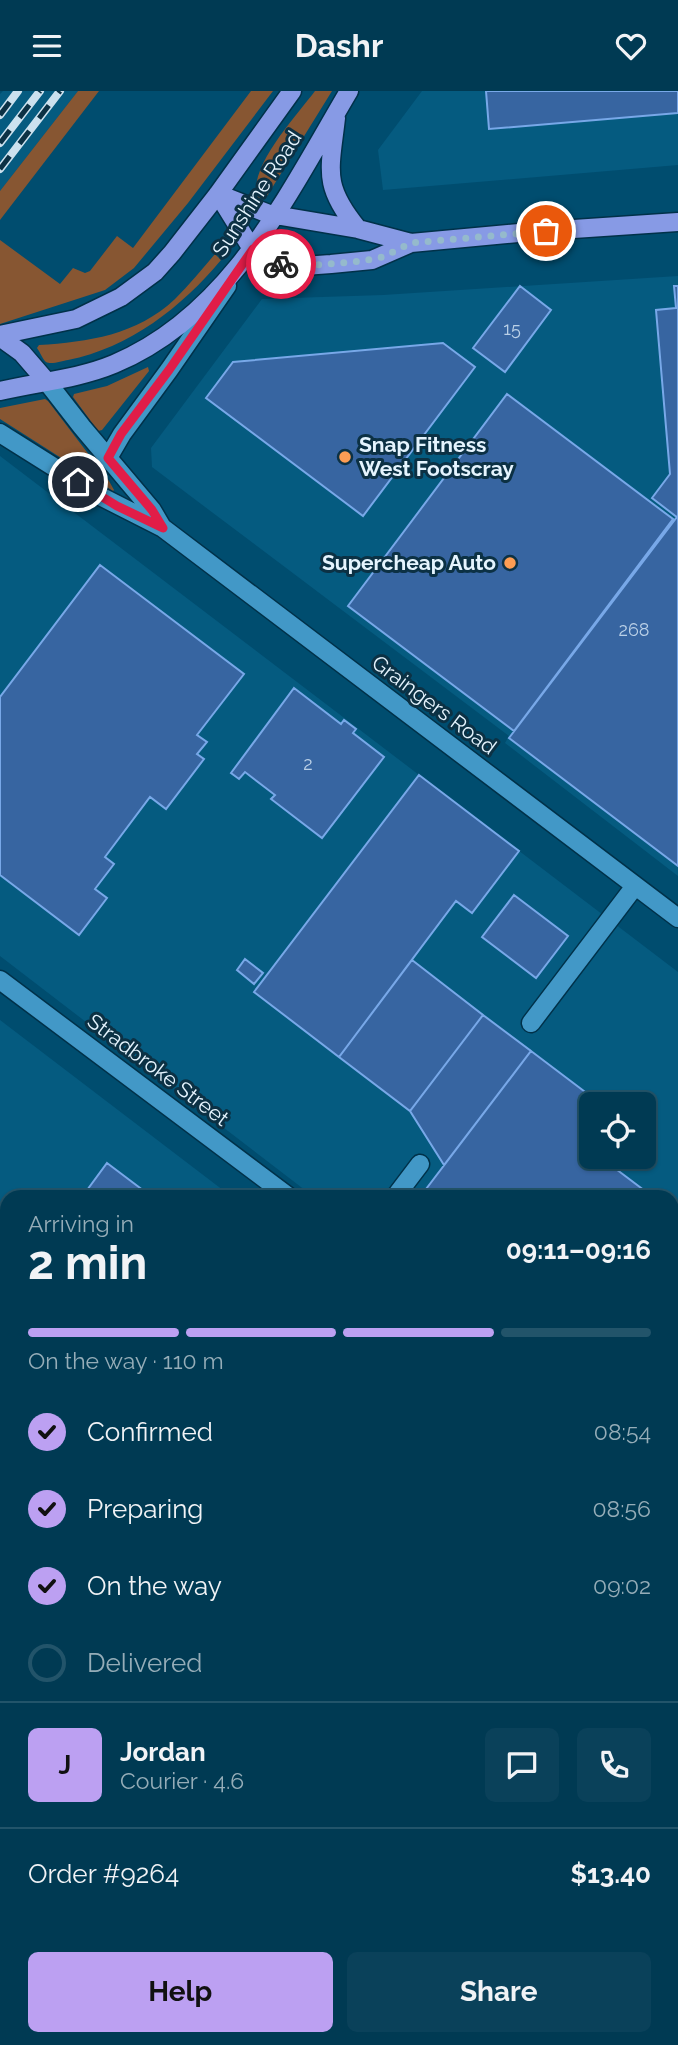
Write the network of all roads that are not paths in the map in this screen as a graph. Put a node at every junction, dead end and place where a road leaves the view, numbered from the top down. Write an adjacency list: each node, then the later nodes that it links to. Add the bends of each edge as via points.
1 (292, 91): 4 (main road, Sunshine Road)
2 (349, 91): 3 (main road, Sunshine Road)
3 (336, 111): 5 (main road, Sunshine Road); 7 (main road, via 332,188)
4 (218, 194): 5 (main road); 9 (main road); 10 (main road, Sunshine Road, via 164,263 133,289 76,319)
5 (274, 216): 7 (main road); 9 (main road, Sunshine Road)
6 (678, 222): 8 (main road)
7 (358, 229): 8 (main road)
8 (411, 243): 9 (main road, via 372,260 304,266 266,260)
9 (251, 251): 11 (main road, Sunshine Road, via 201,305 156,340 106,367); 14 (street)
10 (0, 336): 11 (main road, via 26,356)
11 (47, 381): 12 (main road, Sunshine Road); 14 (street, Graingers Road)
12 (0, 391)
13 (0, 433): 15 (street, Graingers Road, via 100,496)
14 (108, 458): 15 (street, Graingers Road)
15 (163, 528): 16 (street, Graingers Road)
16 (635, 886): 17 (street, Graingers Road); 19 (street)
17 (678, 918)
18 (0, 980): 21 (street, Stradbroke Street)
19 (531, 1023)
20 (420, 1164): 22 (street)
21 (280, 1190)
22 (400, 1190)

